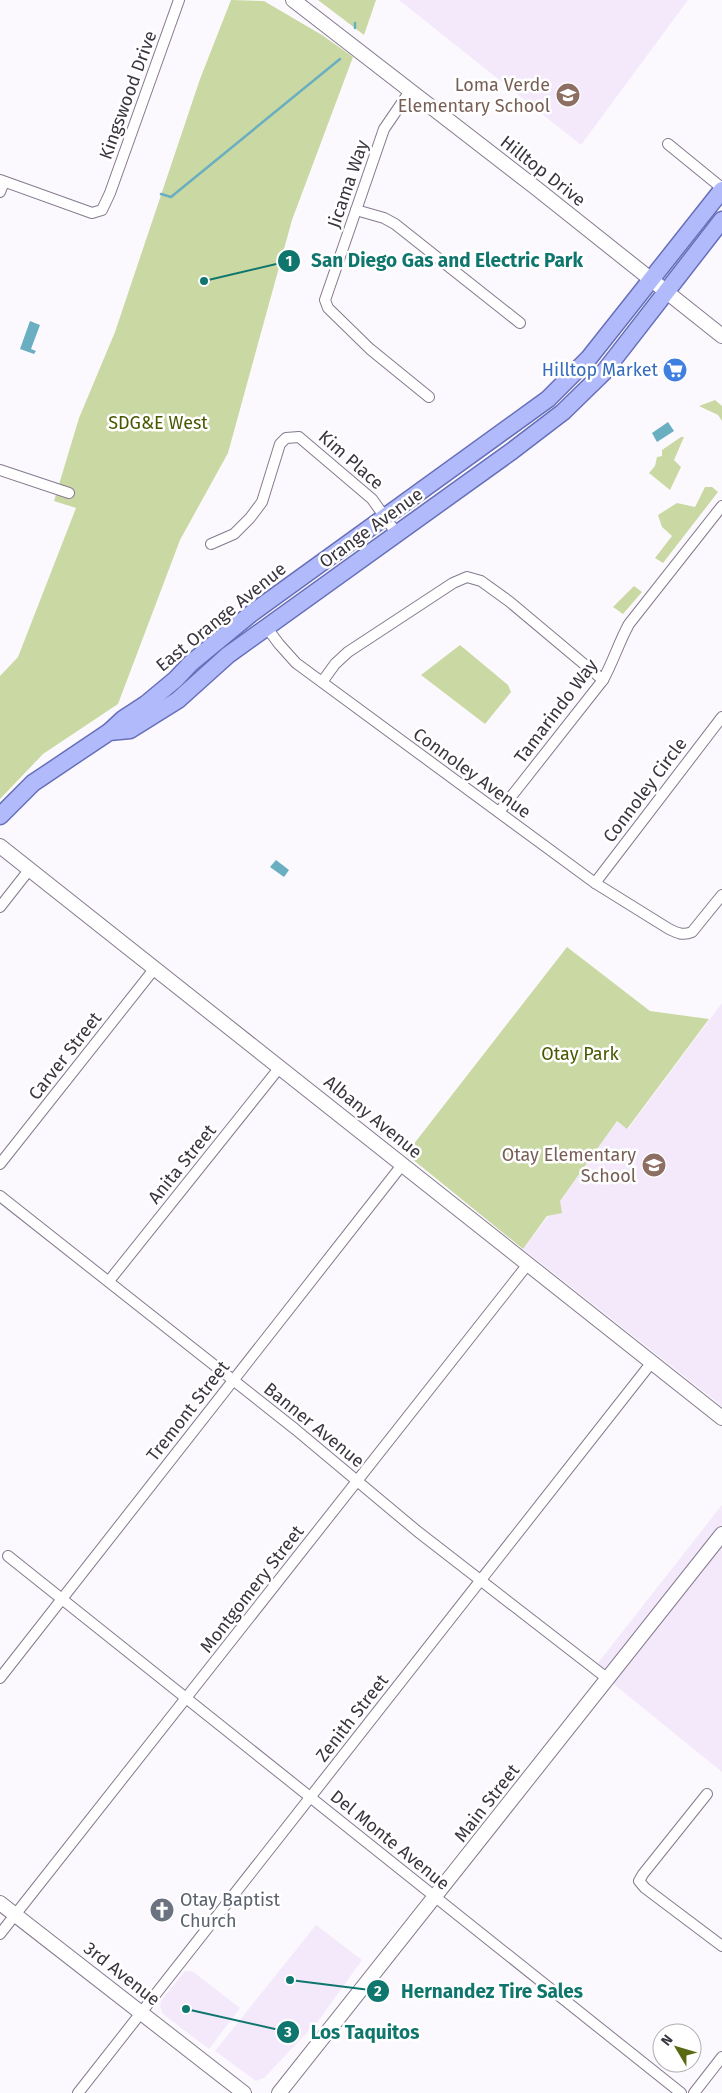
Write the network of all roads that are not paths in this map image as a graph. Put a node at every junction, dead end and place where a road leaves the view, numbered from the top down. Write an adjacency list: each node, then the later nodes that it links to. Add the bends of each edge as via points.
1 (179, 0): 5 (street, Kingswood Drive, via 102,210 92,213)
2 (293, 0): 3 (main road, Hilltop Drive)
3 (410, 91): 8 (street, Jicama Way, via 384,129); 10 (main road, Hilltop Drive)
4 (668, 144): 6 (street)
5 (2, 181): 7 (street)
6 (722, 189): 10 (main road)
7 (0, 192)
8 (356, 210): 12 (street, via 395,224); 14 (street, Jicama Way, via 325,300 328,308 370,349)
9 (722, 220): 11 (main road, Orange Avenue)
10 (652, 280): 11 (main road, Hilltop Drive); 18 (main road, East Orange Avenue, via 588,358 548,399)
11 (667, 292): 13 (main road, Hilltop Drive); 19 (main road, Orange Avenue, via 604,372 563,412)
12 (520, 323)
13 (722, 336)
14 (429, 398)
15 (0, 470): 16 (street)
16 (69, 493)
17 (722, 506): 23 (street, Tamarindo Way, via 629,624)
18 (386, 518): 19 (street, Kim Place); 20 (street, Kim Place, via 372,499 299,437 286,438 280,444 262,502 234,534); 21 (main road, East Orange Avenue)
19 (397, 534): 22 (main road, Orange Avenue)
20 (211, 544)
21 (256, 611): 22 (main road); 26 (main road, East Orange Avenue)
22 (267, 628): 24 (street, Connoley Avenue, via 296,662); 26 (main road, Orange Avenue, via 228,655 178,700 130,730)
23 (603, 680): 24 (street, via 510,602 481,581 467,577 348,652); 27 (street, Tamarindo Way)
24 (322, 682): 27 (street, Connoley Avenue)
25 (722, 717): 31 (street, Connoley Circle)
26 (109, 732): 28 (main road, Orange Avenue, via 34,783)
27 (498, 812): 31 (street, Connoley Avenue)
28 (0, 816)
29 (0, 846): 30 (main road, Albany Avenue)
30 (29, 870): 33 (street); 34 (main road, Albany Avenue)
31 (595, 884): 32 (street, Connoley Avenue, via 670,930 685,934 692,932)
32 (722, 895)
33 (0, 907)
34 (155, 968): 35 (main road, Albany Avenue); 36 (street, Carver Street)
35 (280, 1067): 37 (main road, Albany Avenue); 40 (street, Anita Street)
36 (0, 1164)
37 (402, 1165): 39 (main road, Albany Avenue); 42 (street, Tremont Street)
38 (0, 1196): 40 (street, Banner Avenue)
39 (528, 1264): 41 (main road, Albany Avenue); 44 (street, Montgomery Street)
40 (109, 1281): 42 (street, Banner Avenue)
41 (652, 1362): 43 (main road, Albany Avenue); 47 (street, Zenith Street)
42 (232, 1380): 44 (street, Banner Avenue); 48 (street, Tremont Street)
43 (722, 1418)
44 (356, 1481): 47 (street, Banner Avenue); 51 (street, Montgomery Street)
45 (722, 1534): 50 (main road, Main Street)
46 (8, 1556): 48 (street, Del Monte Avenue)
47 (482, 1580): 50 (street, Banner Avenue); 53 (street, Zenith Street)
48 (62, 1599): 49 (street, Tremont Street); 51 (street, Del Monte Avenue)
49 (0, 1678)
50 (608, 1679): 54 (main road, Main Street)
51 (187, 1698): 53 (street, Del Monte Avenue); 56 (street, Montgomery Street)
52 (708, 1794): 58 (street, via 639,1881)
53 (311, 1796): 54 (street, Del Monte Avenue); 59 (street, Zenith Street)
54 (435, 1898): 63 (main road, Main Street); 64 (street, Del Monte Avenue)
55 (0, 1903): 56 (main road, 3rd Avenue)
56 (15, 1914): 57 (street, Montgomery Street); 59 (main road, 3rd Avenue)
57 (0, 1934)
58 (722, 1946)
59 (141, 2013): 61 (street, Zenith Street); 62 (main road, 3rd Avenue)
60 (722, 2057): 65 (street)
61 (78, 2093)
62 (244, 2093)
63 (279, 2093)
64 (681, 2093)
65 (694, 2093)

